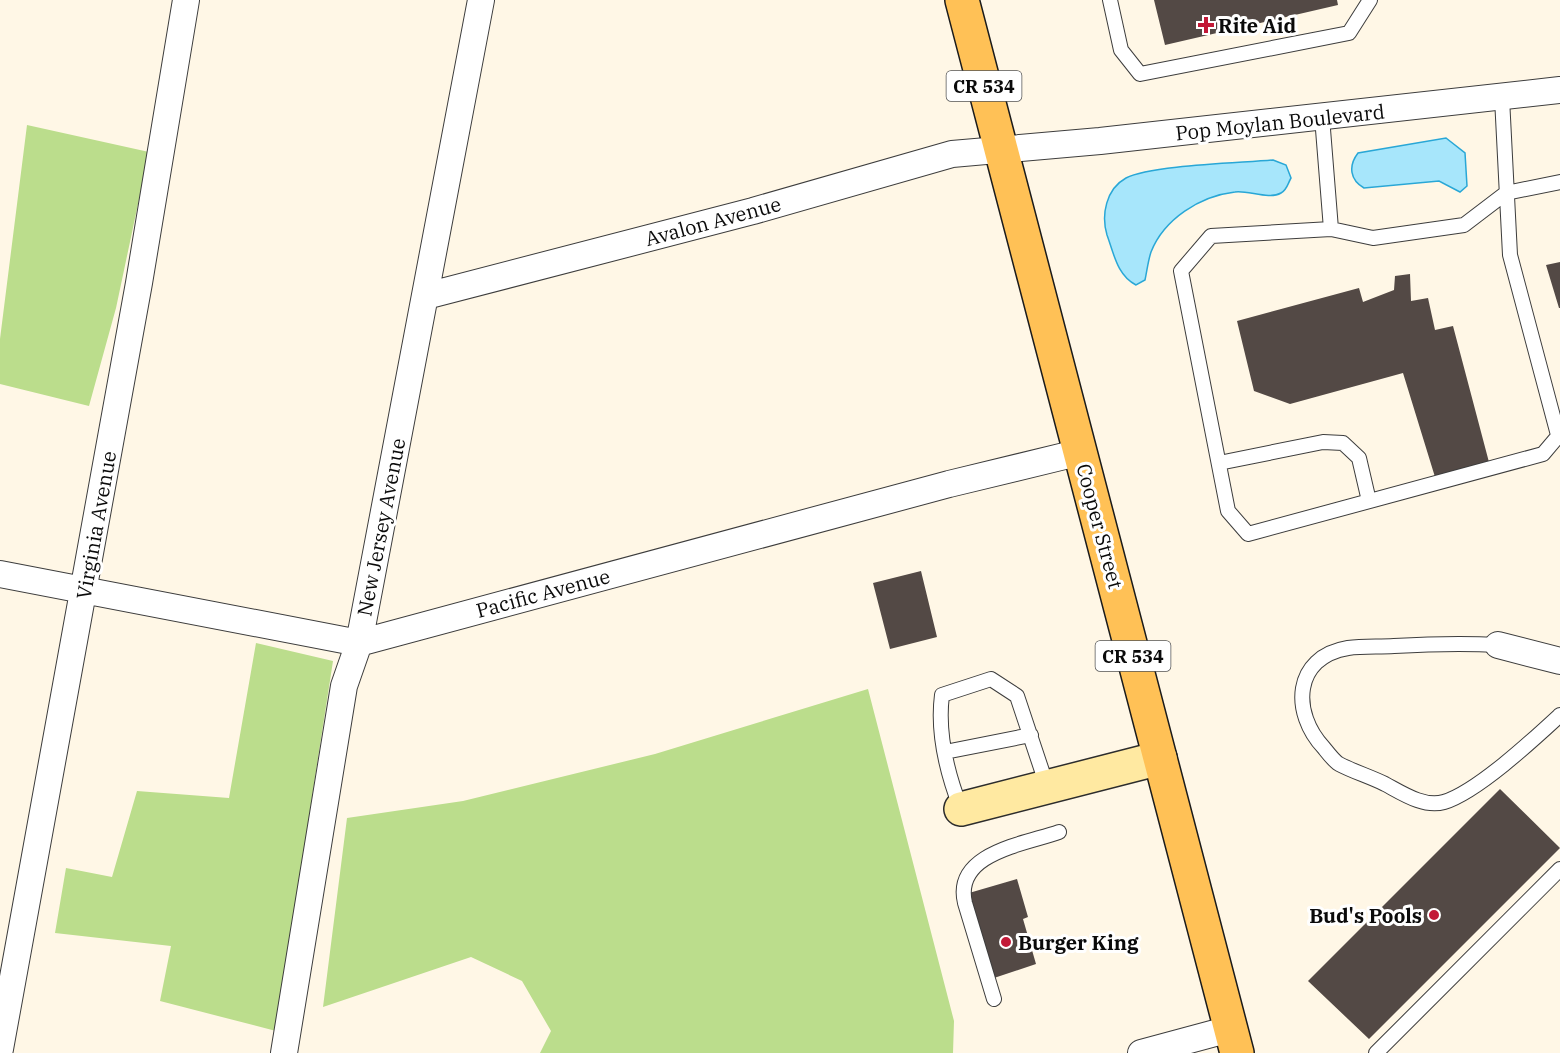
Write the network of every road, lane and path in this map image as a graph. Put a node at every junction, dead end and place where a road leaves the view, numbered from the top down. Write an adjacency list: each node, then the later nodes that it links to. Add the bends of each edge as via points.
1 (186, 0): 19 (street, Virginia Avenue)
2 (480, 0): 13 (street, New Jersey Avenue)
3 (962, 0): 9 (main road, Cooper Street / CR 534)
4 (1110, 0): 5 (lane, via 1121,50 1140,74 1349,33)
5 (1370, 0)
6 (1560, 90): 7 (street, Pop Moylan Boulevard)
7 (1502, 98): 8 (street, Pop Moylan Boulevard); 11 (lane)
8 (1322, 117): 9 (street, Pop Moylan Boulevard); 12 (lane)
9 (1000, 150): 13 (street, Avalon Avenue, via 952,154 753,211); 15 (main road, Cooper Street / CR 534)
10 (1560, 182): 11 (lane)
11 (1506, 193): 12 (lane, via 1464,225 1374,238); 14 (lane, via 1510,255)
12 (1332, 229): 16 (lane, via 1211,236 1181,271)
13 (426, 296): 20 (street, New Jersey Avenue)
14 (1559, 434): 17 (lane, via 1543,454)
15 (1081, 452): 20 (street, Pacific Avenue); 26 (main road, Cooper Street / CR 534)
16 (1219, 463): 17 (lane, via 1323,442 1343,443 1359,458); 17 (lane, via 1228,511 1248,534)
17 (1370, 501)
18 (0, 574): 19 (street, Pacific Avenue)
19 (84, 589): 20 (street, Pacific Avenue); 33 (street, Virginia Avenue)
20 (359, 643): 34 (street, New Jersey Avenue, via 344,686)
21 (1498, 645): 22 (street); 23 (lane, via 1461,642 1347,648 1322,658 1308,673 1300,692 1301,709 1313,737 1339,764 1418,801 1443,803 1531,742)
22 (1560, 661)
23 (1560, 715)
24 (1031, 735): 25 (lane); 25 (lane, via 1017,696 992,679 942,695 939,717); 27 (lane)
25 (945, 752): 28 (lane, via 950,782)
26 (1160, 758): 27 (street); 32 (main road, Cooper Street / CR 534)
27 (1047, 786): 28 (street)
28 (961, 809)
29 (1059, 832): 31 (lane, via 986,857 969,871 965,880 965,903)
30 (1560, 869): 36 (lane)
31 (994, 999)
32 (1233, 1041): 35 (street)
33 (0, 1049)
34 (284, 1053)
35 (1141, 1053)
36 (1376, 1053)

